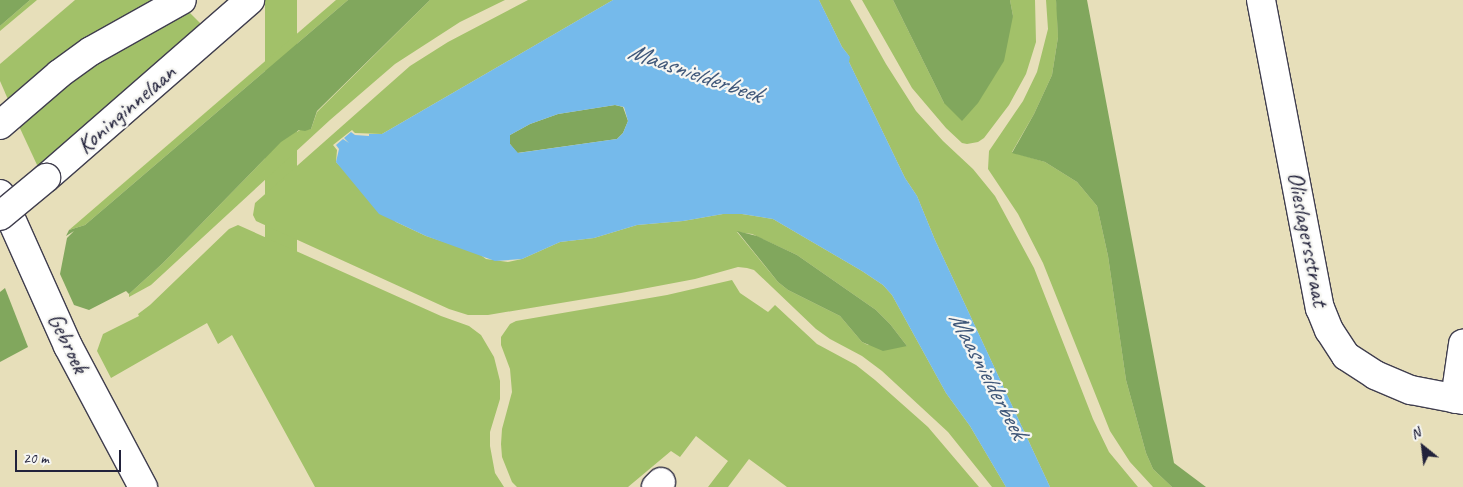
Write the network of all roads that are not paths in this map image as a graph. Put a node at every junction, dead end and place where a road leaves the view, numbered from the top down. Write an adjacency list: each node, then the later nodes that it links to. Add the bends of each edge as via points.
1 (182, 0): 4 (street, via 91,51)
2 (250, 0): 6 (street, Koninginnelaan, bridge)
3 (1261, 0): 8 (street, Olieslagersstraat, via 1320,308 1329,330 1346,356 1374,375 1411,390)
4 (6, 119)
5 (0, 194): 9 (street, Gebroek, via 68,346)
6 (0, 216)
7 (1463, 344): 8 (street, Olieslagersstraat)
8 (1459, 400)
9 (143, 487)

